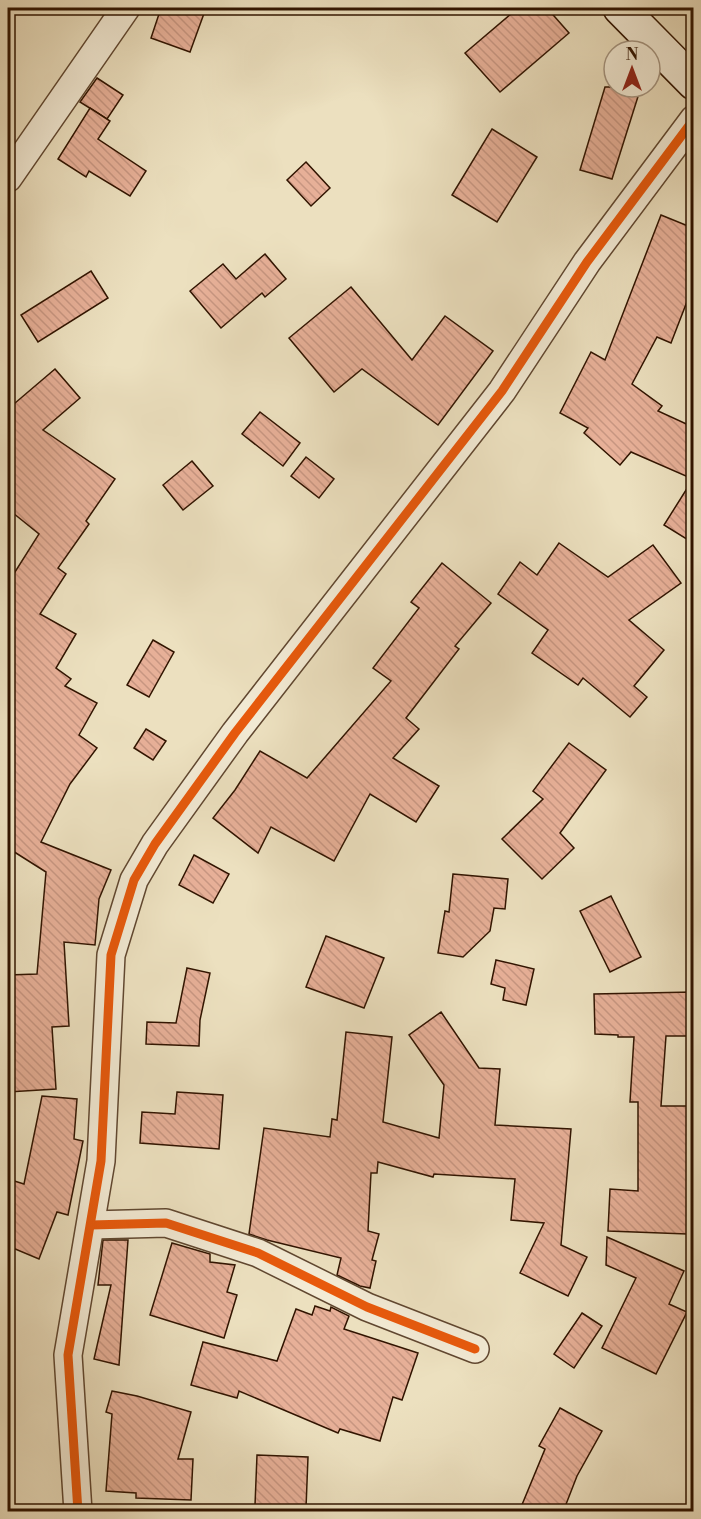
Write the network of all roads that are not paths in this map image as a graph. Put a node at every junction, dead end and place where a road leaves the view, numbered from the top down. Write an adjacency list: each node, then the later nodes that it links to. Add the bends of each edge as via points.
1 (126, 8): 5 (street)
2 (620, 8): 3 (street)
3 (693, 83)
4 (693, 119): 6 (street, via 586,262 502,391 235,733 155,844 134,880 111,955 101,1161)
5 (8, 178)
6 (91, 1225): 7 (street, via 165,1223 258,1253 368,1307); 8 (street, via 68,1356)
7 (475, 1349)
8 (78, 1512)

